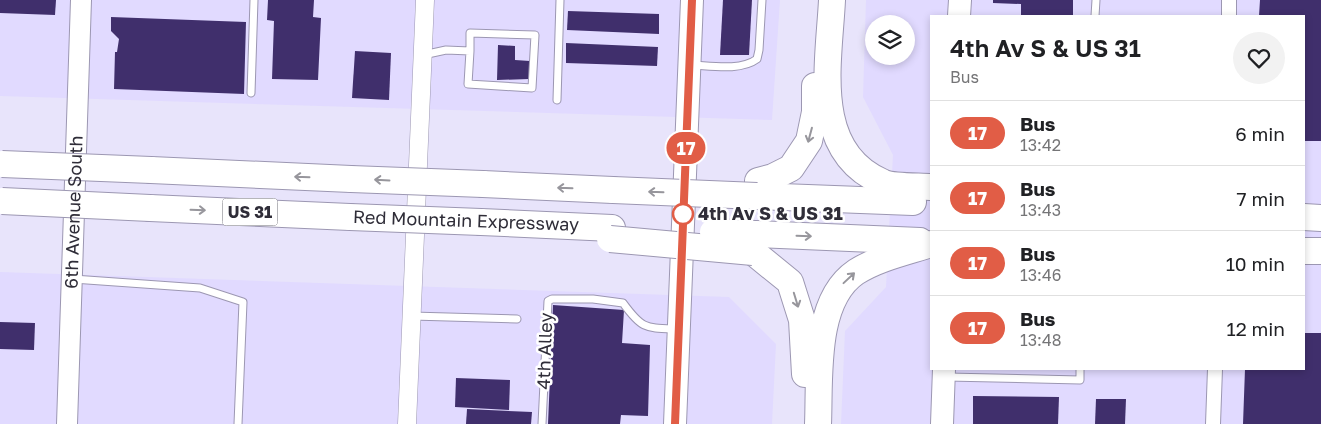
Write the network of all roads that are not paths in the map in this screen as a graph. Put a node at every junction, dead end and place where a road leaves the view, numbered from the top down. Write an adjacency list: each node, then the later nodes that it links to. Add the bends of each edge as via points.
1 (81, 0): 33 (main road, 6th Avenue South)
2 (254, 0): 18 (lane)
3 (425, 0): 16 (street)
4 (560, 0): 19 (lane)
5 (692, 0): 17 (main road)
6 (762, 0): 17 (lane, via 757,59 736,66)
7 (819, 0): 22 (highway, one-way to 22, via 815,112 809,141 791,168)
8 (832, 0): 23 (highway, via 828,94 832,125 842,149)
9 (960, 0): 12 (main road)
10 (1096, 0): 13 (lane)
11 (1229, 0): 14 (street)
12 (959, 15)
13 (1095, 15)
14 (1229, 15)
15 (470, 51): 15 (lane, via 470,33 535,35 532,88 468,84); 16 (lane, via 446,50)
16 (423, 56): 34 (street)
17 (690, 64): 36 (main road)
18 (251, 93)
19 (557, 100)
20 (1, 158): 22 (highway, Red Mountain Expressway / US 31, one-way to 20, bridge, via 683,193 222,173 197,162 151,164)
21 (930, 187): 23 (highway)
22 (757, 188): 23 (highway, Red Mountain Expressway / US 31)
23 (883, 192): 24 (highway, Red Mountain Expressway / US 31)
24 (930, 203)
25 (1, 207): 29 (highway, Red Mountain Expressway / US 31, one-way to 29, bridge, via 101,206 531,224)
26 (1305, 217): 27 (highway)
27 (1321, 218)
28 (930, 242): 30 (highway)
29 (754, 243): 30 (highway, one-way to 30); 45 (highway, one-way to 45, via 790,282 802,320 806,373)
30 (878, 250): 46 (highway, one-way to 30, via 821,350 830,304 840,288)
31 (1305, 251): 32 (highway)
32 (1321, 251)
33 (72, 279): 40 (main road, 6th Avenue South); 41 (lane, via 200,288 243,302)
34 (412, 316): 35 (lane); 42 (street)
35 (518, 319)
36 (678, 329): 43 (lane, 4th Alley, via 647,328 623,303 585,299 548,301); 44 (main road)
37 (1080, 370): 39 (lane, via 1080,380)
38 (1215, 370): 48 (street)
39 (944, 373): 47 (main road)
40 (67, 424)
41 (238, 424)
42 (408, 424)
43 (542, 424)
44 (675, 424)
45 (803, 424)
46 (818, 424)
47 (942, 424)
48 (1213, 424)

